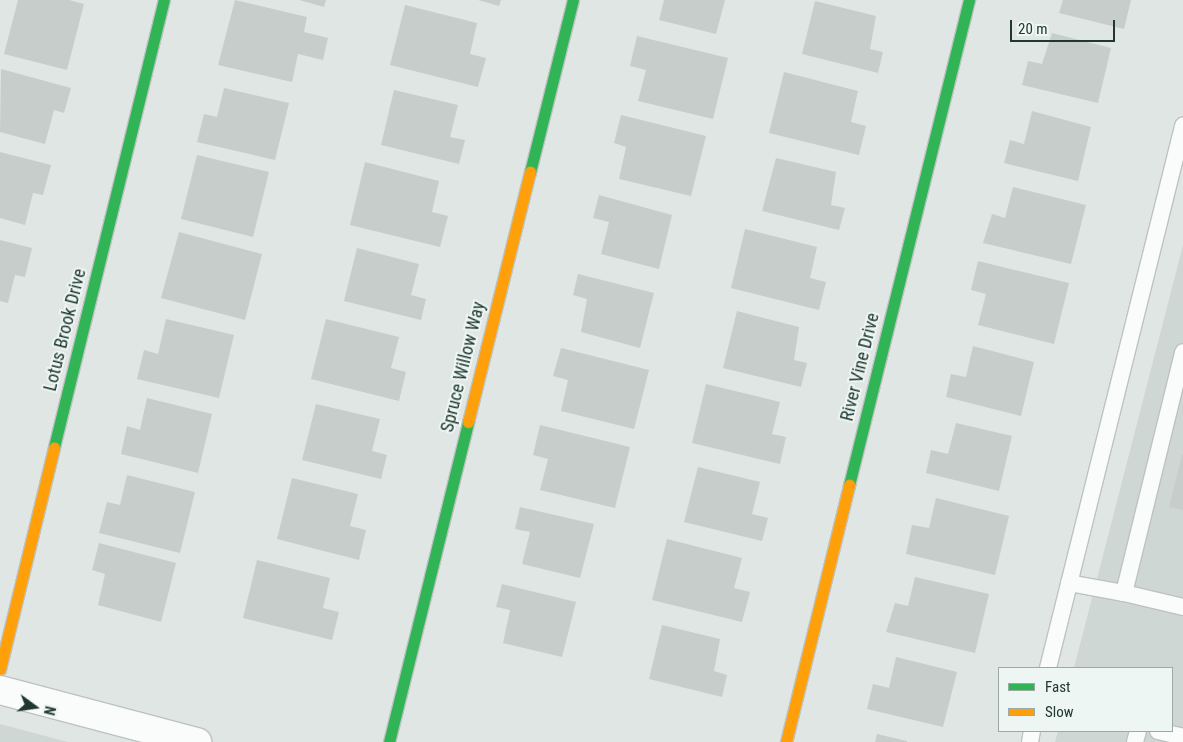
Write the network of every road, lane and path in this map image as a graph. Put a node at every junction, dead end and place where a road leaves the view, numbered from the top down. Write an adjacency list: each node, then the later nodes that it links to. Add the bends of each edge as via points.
1 (164, 0): 10 (street, Lotus Brook Drive)
2 (573, 0): 15 (street, Spruce Willow Way)
3 (968, 0): 16 (street, River Vine Drive)
4 (1183, 126): 6 (lane)
5 (1183, 352): 7 (lane)
6 (1069, 583): 7 (lane); 9 (lane)
7 (1124, 593): 8 (lane)
8 (1183, 608)
9 (1048, 667)
10 (0, 669)
11 (0, 690): 14 (street)
12 (1162, 732): 13 (lane)
13 (1183, 737)
14 (197, 742)
15 (389, 742)
16 (786, 742)

